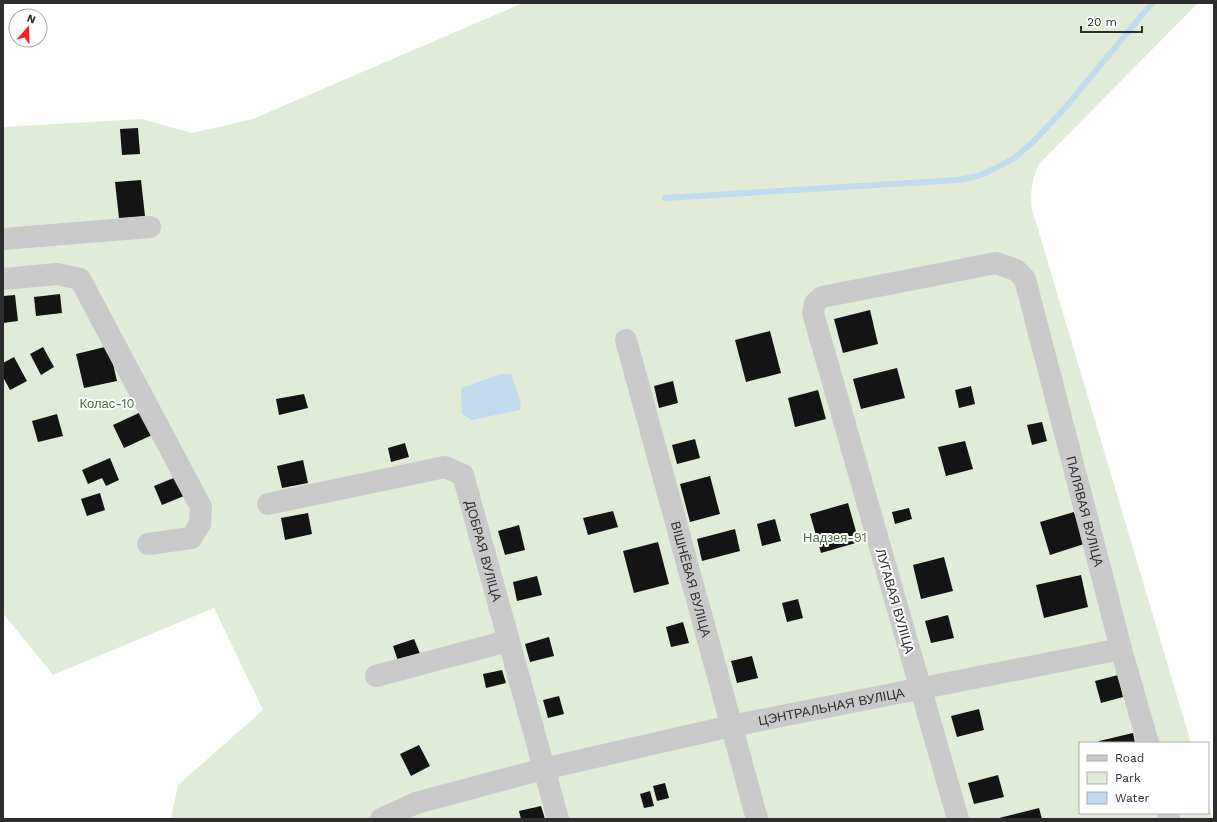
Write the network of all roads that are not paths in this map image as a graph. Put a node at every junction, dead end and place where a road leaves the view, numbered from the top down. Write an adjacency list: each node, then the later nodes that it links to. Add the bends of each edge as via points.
1 (150, 227): 2 (street)
2 (3, 239)
3 (3, 278): 7 (street, via 57,274 80,279 201,507 200,524 191,538)
4 (1025, 279): 9 (street, ПАЛЯВАЯ ВУЛІЦА); 11 (street, ЛУГАВАЯ ВУЛІЦА, via 1016,270 996,263 822,297 815,303 814,313)
5 (626, 340): 12 (street, ВІШНЁВАЯ ВУЛІЦА)
6 (268, 504): 8 (street, ДОБРАЯ ВУЛІЦА, via 445,467 463,475)
7 (148, 544)
8 (508, 641): 10 (street); 14 (street, ДОБРАЯ ВУЛІЦА)
9 (1121, 649): 11 (street, ЦЭНТРАЛЬНАЯ ВУЛІЦА); 13 (street, ПАЛЯВАЯ ВУЛІЦА)
10 (376, 676)
11 (921, 689): 12 (street, ЦЭНТРАЛЬНАЯ ВУЛІЦА); 18 (street, ЛУГАВАЯ ВУЛІЦА)
12 (731, 726): 14 (street, ЦЭНТРАЛЬНАЯ ВУЛІЦА); 17 (street, ВІШНЁВАЯ ВУЛІЦА)
13 (1148, 742)
14 (543, 768): 15 (street, ЦЭНТРАЛЬНАЯ ВУЛІЦА, via 416,803); 16 (street, ДОБРАЯ ВУЛІЦА)
15 (381, 819)
16 (558, 819)
17 (757, 819)
18 (958, 819)

